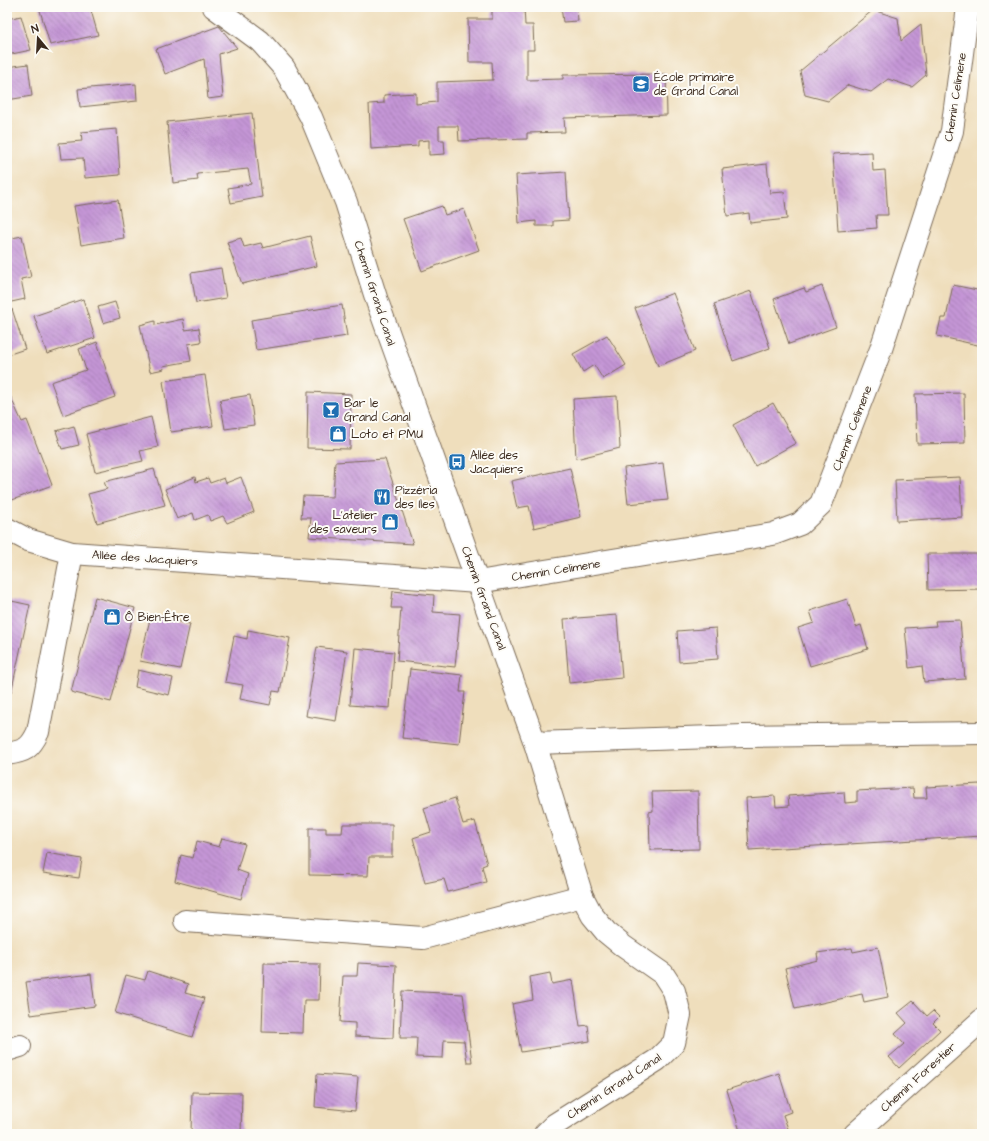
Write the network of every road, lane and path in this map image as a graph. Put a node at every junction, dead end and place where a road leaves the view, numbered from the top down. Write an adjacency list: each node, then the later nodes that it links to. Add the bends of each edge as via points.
1 (214, 7): 5 (street, Chemin Grand Canal, via 265,46 284,68 311,117 346,202 377,301)
2 (968, 7): 5 (street, Chemin Celimene, via 952,131 882,349 821,504 800,524 773,534)
3 (7, 529): 4 (street, Allée des Jacquiers, via 28,540)
4 (72, 553): 5 (street, Allée des Jacquiers); 8 (street, via 38,732 32,745 20,752)
5 (478, 582): 7 (street, Chemin Grand Canal)
6 (982, 733): 7 (street, via 743,736)
7 (535, 743): 9 (street, Chemin Grand Canal)
8 (7, 754)
9 (582, 896): 10 (street, via 423,938); 12 (street, Chemin Grand Canal, via 592,915 606,932 663,974 674,990 680,1015 674,1043 657,1060 554,1125)
10 (185, 921)
11 (982, 1020): 13 (street, Chemin Forestier)
12 (545, 1134)
13 (855, 1134)

